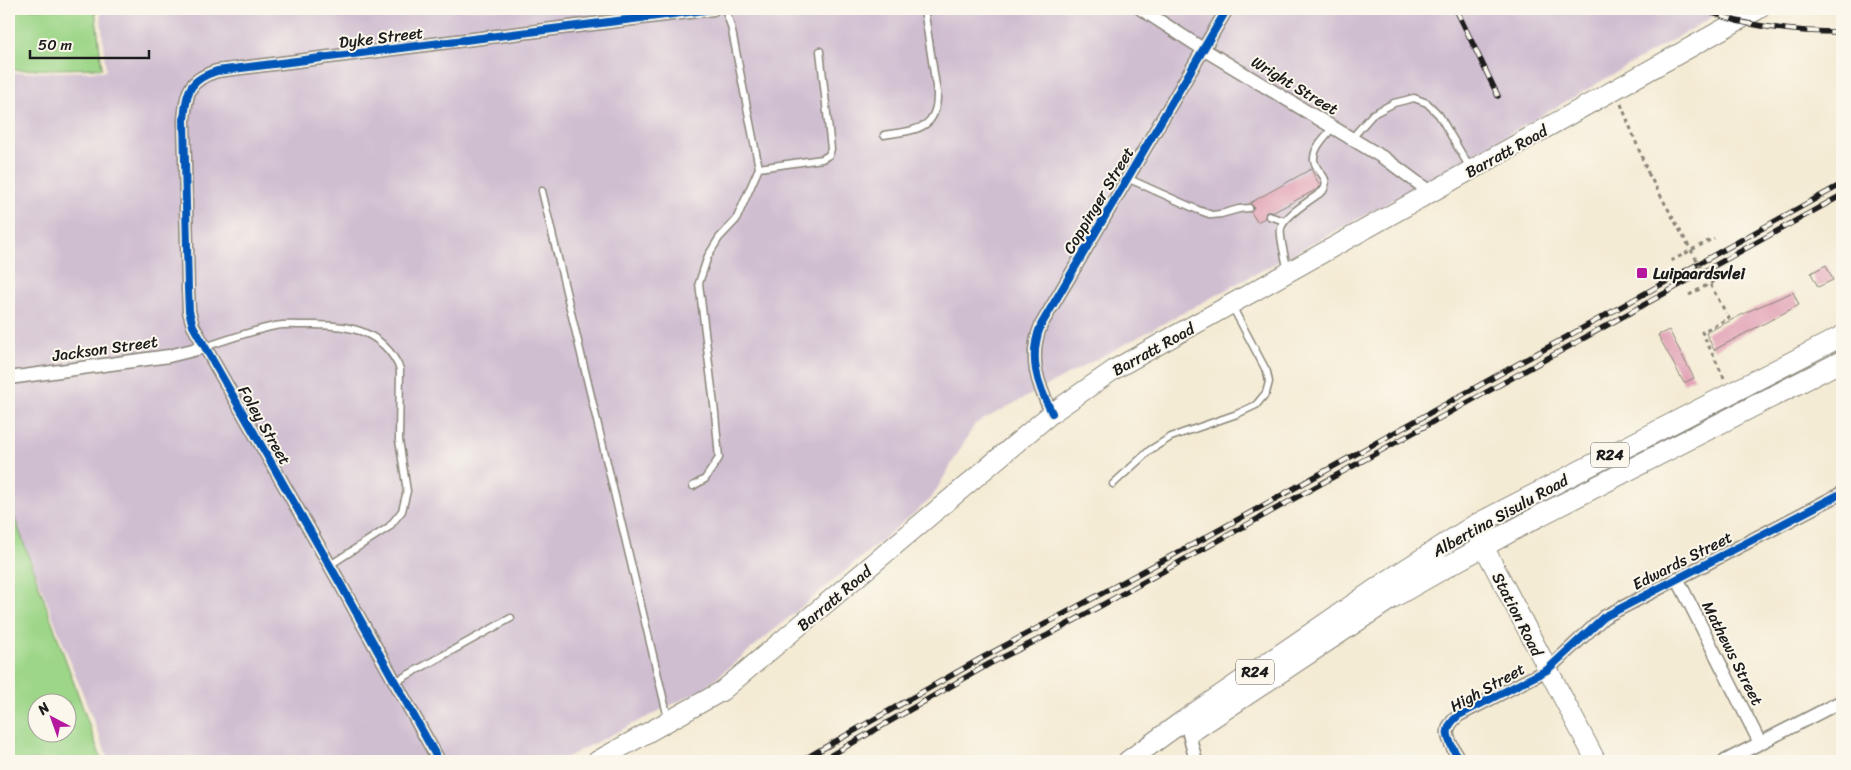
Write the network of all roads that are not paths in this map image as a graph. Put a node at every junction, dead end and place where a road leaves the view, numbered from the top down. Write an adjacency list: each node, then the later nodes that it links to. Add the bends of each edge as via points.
1 (713, 9): 9 (street, Dyke Street, via 217,71)
2 (725, 9): 13 (lane)
3 (924, 9): 11 (lane, via 937,107 931,119 920,129)
4 (1141, 9): 7 (street, Wright Street)
5 (1227, 9): 7 (street, Coppinger Street)
6 (1759, 9): 14 (main road, Barratt Road)
7 (1203, 49): 10 (street, Wright Street); 15 (street, Coppinger Street)
8 (820, 52): 13 (lane, via 832,149 829,155 822,159)
9 (203, 76): 24 (street, Foley Street, via 194,82 184,120 190,311 193,326)
10 (1334, 126): 12 (street, Wright Street); 20 (lane, via 1318,145 1315,154 1314,161 1324,176 1323,191)
11 (884, 135)
12 (1352, 138): 14 (lane, via 1373,114 1394,103 1414,98 1427,103 1439,115); 17 (street, Wright Street)
13 (758, 168): 31 (lane, via 736,220 708,256 699,283 719,458 705,479)
14 (1471, 170): 17 (main road, Barratt Road)
15 (1127, 178): 18 (lane, via 1212,215); 28 (street, Coppinger Street, via 1037,334 1034,347 1036,372)
16 (542, 191): 41 (lane)
17 (1430, 192): 21 (main road, Barratt Road)
18 (1249, 208)
19 (1269, 216): 20 (lane)
20 (1285, 221): 21 (lane, via 1281,234)
21 (1288, 272): 22 (main road, Barratt Road)
22 (1232, 305): 28 (main road, Barratt Road, via 1115,369); 30 (lane, via 1267,372 1266,393 1256,405 1171,437 1150,450)
23 (1842, 336): 27 (main road, Albertina Sisulu Road / R24)
24 (205, 347): 26 (street, Jackson Street, via 170,356); 35 (street, Foley Street); 35 (lane, via 277,325 336,324 368,334 396,361 400,369 399,440 407,491 402,511 389,527)
25 (1842, 361): 29 (main road, Albertina Sisulu Road / R24)
26 (9, 378)
27 (1710, 404): 29 (main road); 33 (main road, Albertina Sisulu Road / R24)
28 (1052, 413): 41 (main road, Barratt Road, via 741,676 722,691)
29 (1720, 424): 34 (main road, Albertina Sisulu Road / R24)
30 (1113, 484)
31 (692, 486)
32 (1842, 493): 36 (street, Edwards Street)
33 (1473, 526): 34 (main road, Station Road); 46 (main road, Albertina Sisulu Road / R24)
34 (1483, 546): 38 (main road, Station Road); 42 (main road, Albertina Sisulu Road / R24, via 1392,598)
35 (330, 565): 39 (street, Foley Street)
36 (1677, 578): 38 (street, Edwards Street, via 1604,616); 43 (street, Mathews Street)
37 (511, 618): 39 (lane)
38 (1547, 670): 49 (street, High Street, via 1459,715 1450,723 1448,737); 50 (main road, Station Road)
39 (395, 682): 44 (street, Foley Street)
40 (1842, 701): 43 (street)
41 (668, 722): 45 (main road, Barratt Road)
42 (1188, 734): 47 (main road, Albertina Sisulu Road / R24); 48 (street)
43 (1760, 743): 51 (street)
44 (439, 761)
45 (597, 761)
46 (1128, 761)
47 (1150, 761)
48 (1196, 761)
49 (1459, 761)
50 (1596, 761)
51 (1725, 761)

